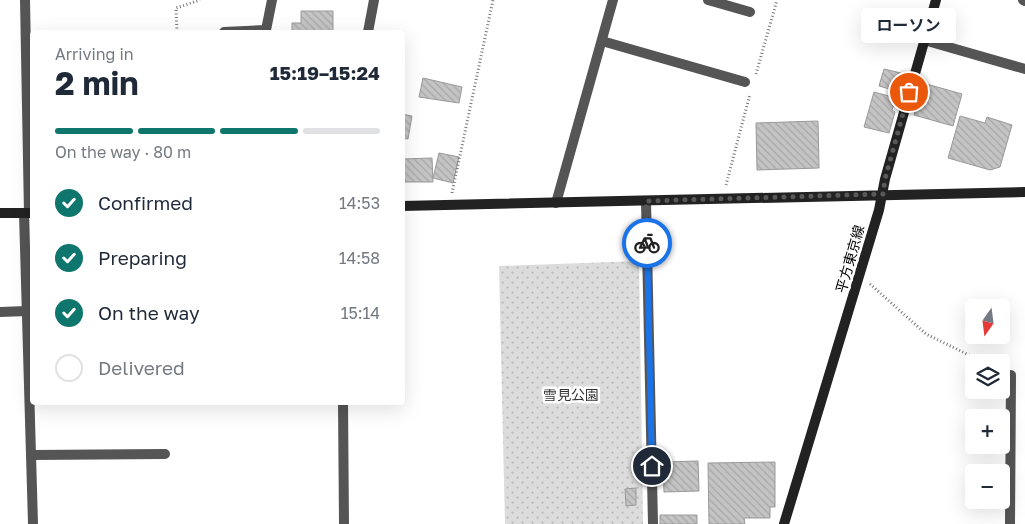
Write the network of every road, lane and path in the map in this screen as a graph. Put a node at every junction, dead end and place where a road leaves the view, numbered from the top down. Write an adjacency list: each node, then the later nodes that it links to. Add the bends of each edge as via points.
1 (25, 0): 16 (street)
2 (200, 0): 11 (path, via 176,8)
3 (272, 0): 12 (street)
4 (374, 0): 13 (street)
5 (493, 0): 26 (path)
6 (613, 0): 14 (street)
7 (708, 0): 10 (street)
8 (777, 0): 18 (path)
9 (936, 0): 15 (street, 平方東京線)
10 (750, 12)
11 (177, 30)
12 (266, 30)
13 (368, 30)
14 (602, 40): 19 (street); 25 (street)
15 (924, 40): 17 (street); 22 (street, 平方東京線)
16 (29, 52): 20 (street)
17 (1025, 69)
18 (756, 75)
19 (748, 85): 23 (path)
20 (30, 119): 28 (street)
21 (1025, 192): 22 (street)
22 (883, 194): 23 (street); 30 (street, 平方東京線)
23 (722, 200): 24 (street)
24 (646, 201): 25 (street); 42 (street)
25 (556, 203): 26 (street)
26 (450, 205): 27 (street)
27 (405, 206)
28 (29, 213): 29 (street); 31 (street)
29 (0, 214)
30 (859, 278): 33 (path, via 874,287 926,334); 43 (street, 平方東京線)
31 (27, 311): 32 (street); 35 (street)
32 (0, 312)
33 (967, 354)
34 (1011, 375): 44 (street)
35 (30, 397)
36 (30, 405): 39 (street)
37 (343, 405): 41 (street)
38 (165, 454): 39 (street)
39 (32, 455): 40 (street)
40 (33, 524)
41 (344, 524)
42 (653, 524)
43 (784, 524)
44 (1010, 524)

